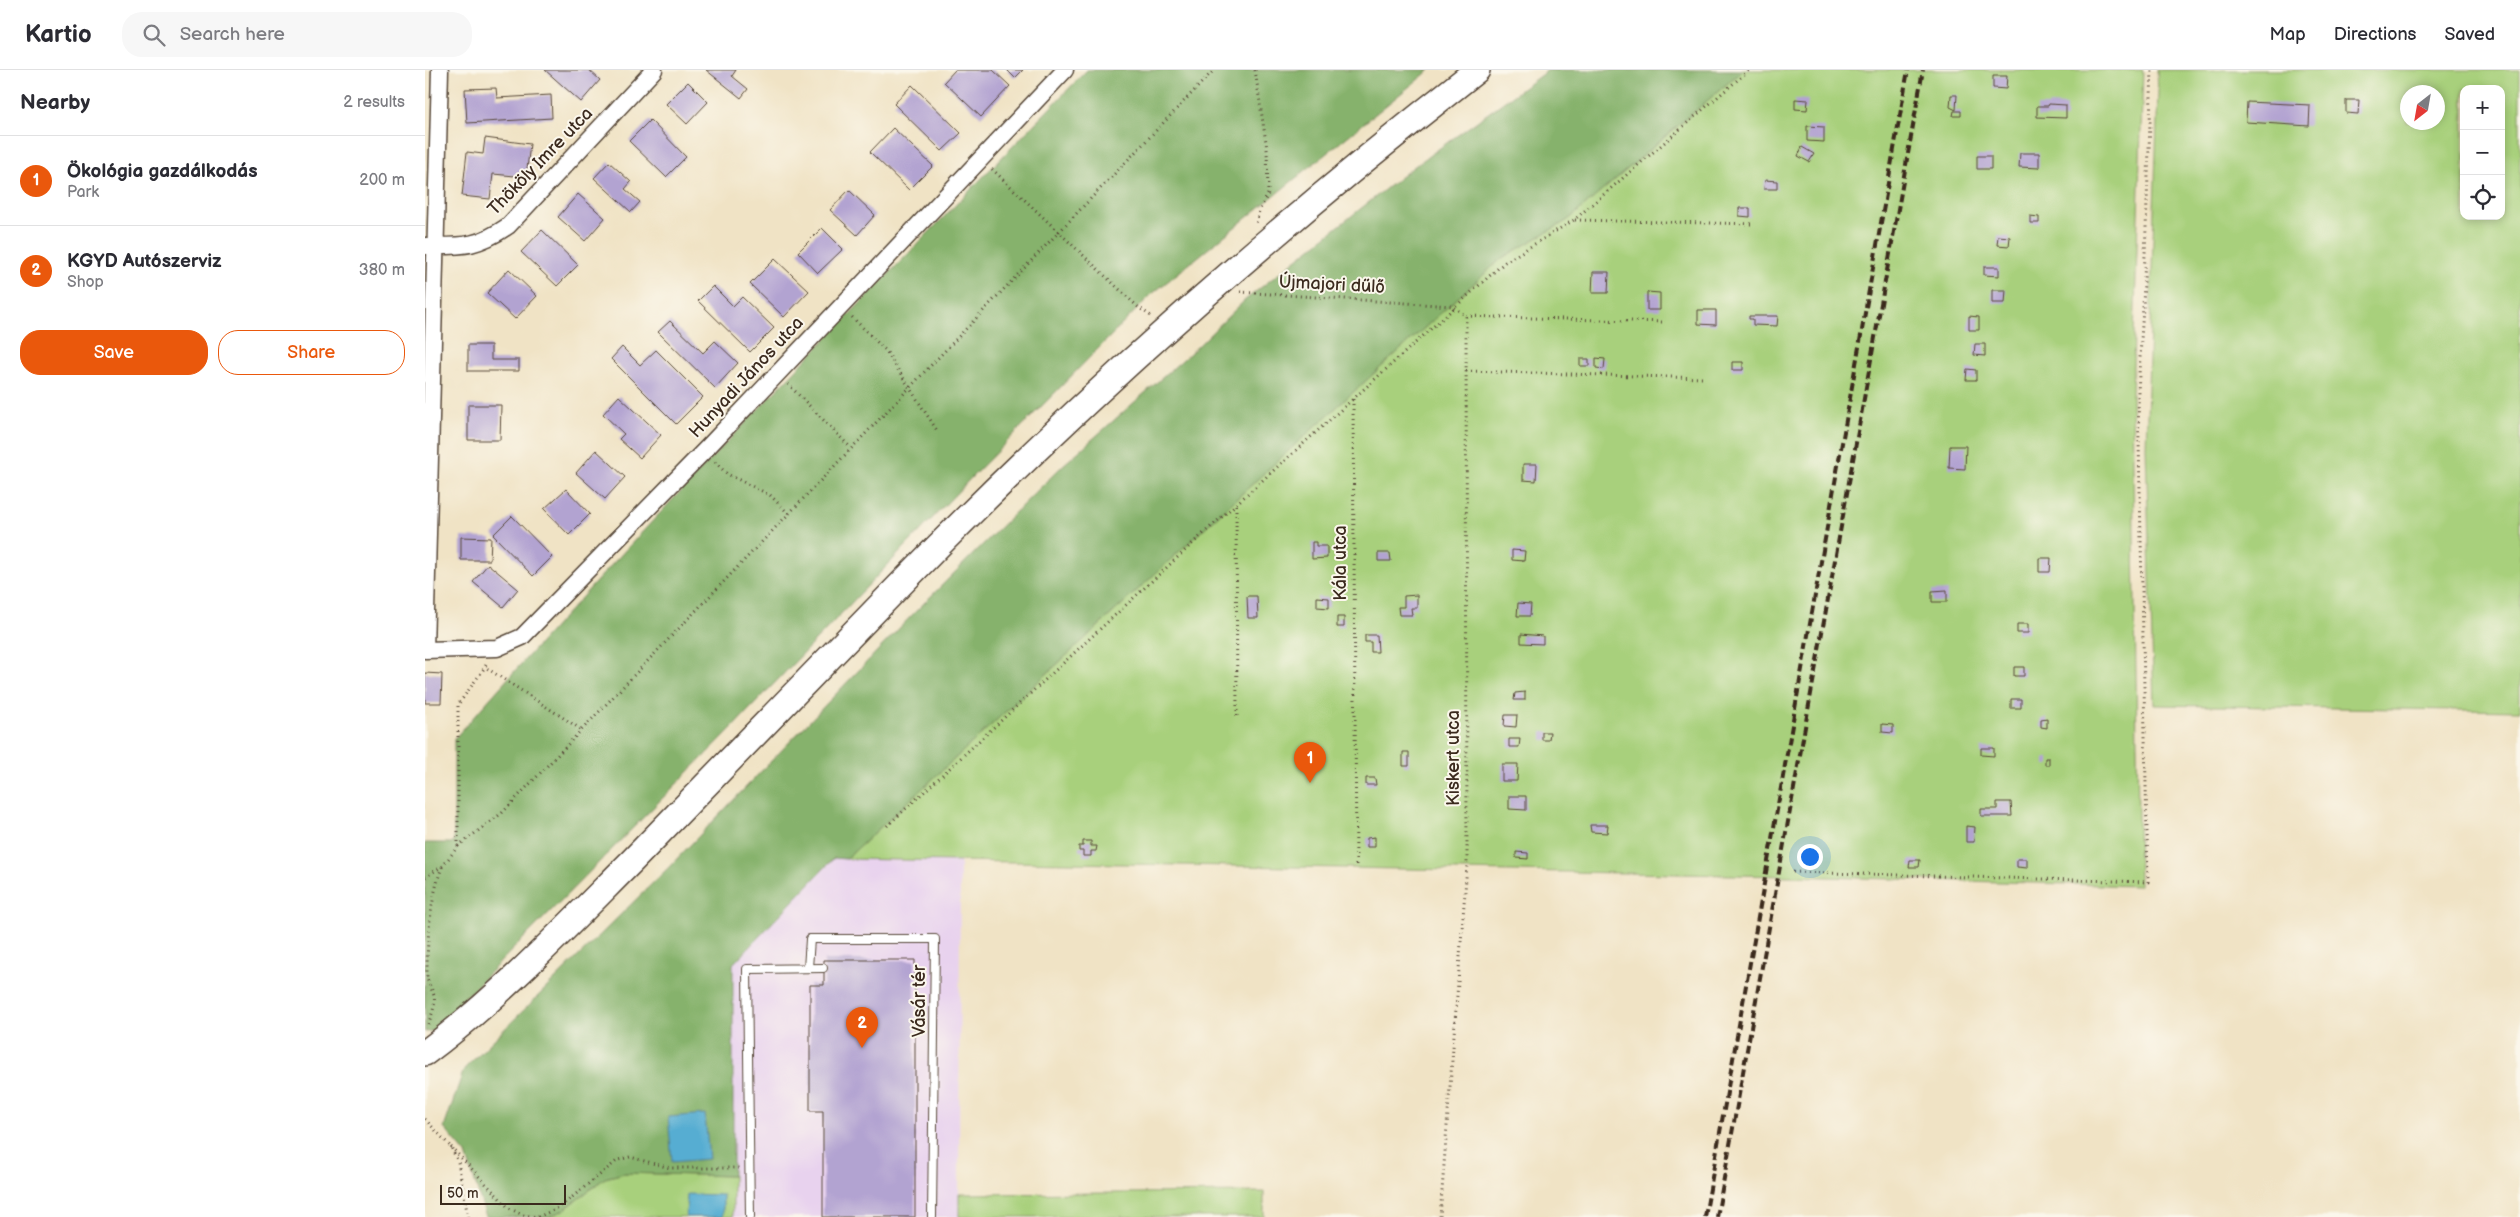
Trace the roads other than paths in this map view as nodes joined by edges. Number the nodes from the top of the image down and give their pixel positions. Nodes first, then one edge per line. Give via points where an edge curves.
1 (440, 70) edge
2 (654, 70) edge
3 (1065, 70) edge
4 (1477, 70) edge
5 (431, 246) edge
6 (425, 650) edge
7 (808, 968) junction
8 (823, 968) dead end
9 (462, 1024) junction
10 (425, 1053) edge
11 (425, 1070) edge
12 (750, 1217) edge
13 (932, 1217) edge

1 - 5 street
2 - 5 street, Thököly Imre utca via 507,226 487,240 466,246
3 - 6 street, Hunyadi János utca via 707,448 522,637 497,648
4 - 9 main road via 1252,254 966,517 596,897
5 - 6 street
7 - 8 lane
7 - 12 lane via 747,969
7 - 13 lane, Vásár tér via 809,939 935,939
9 - 10 main road
9 - 11 main road

